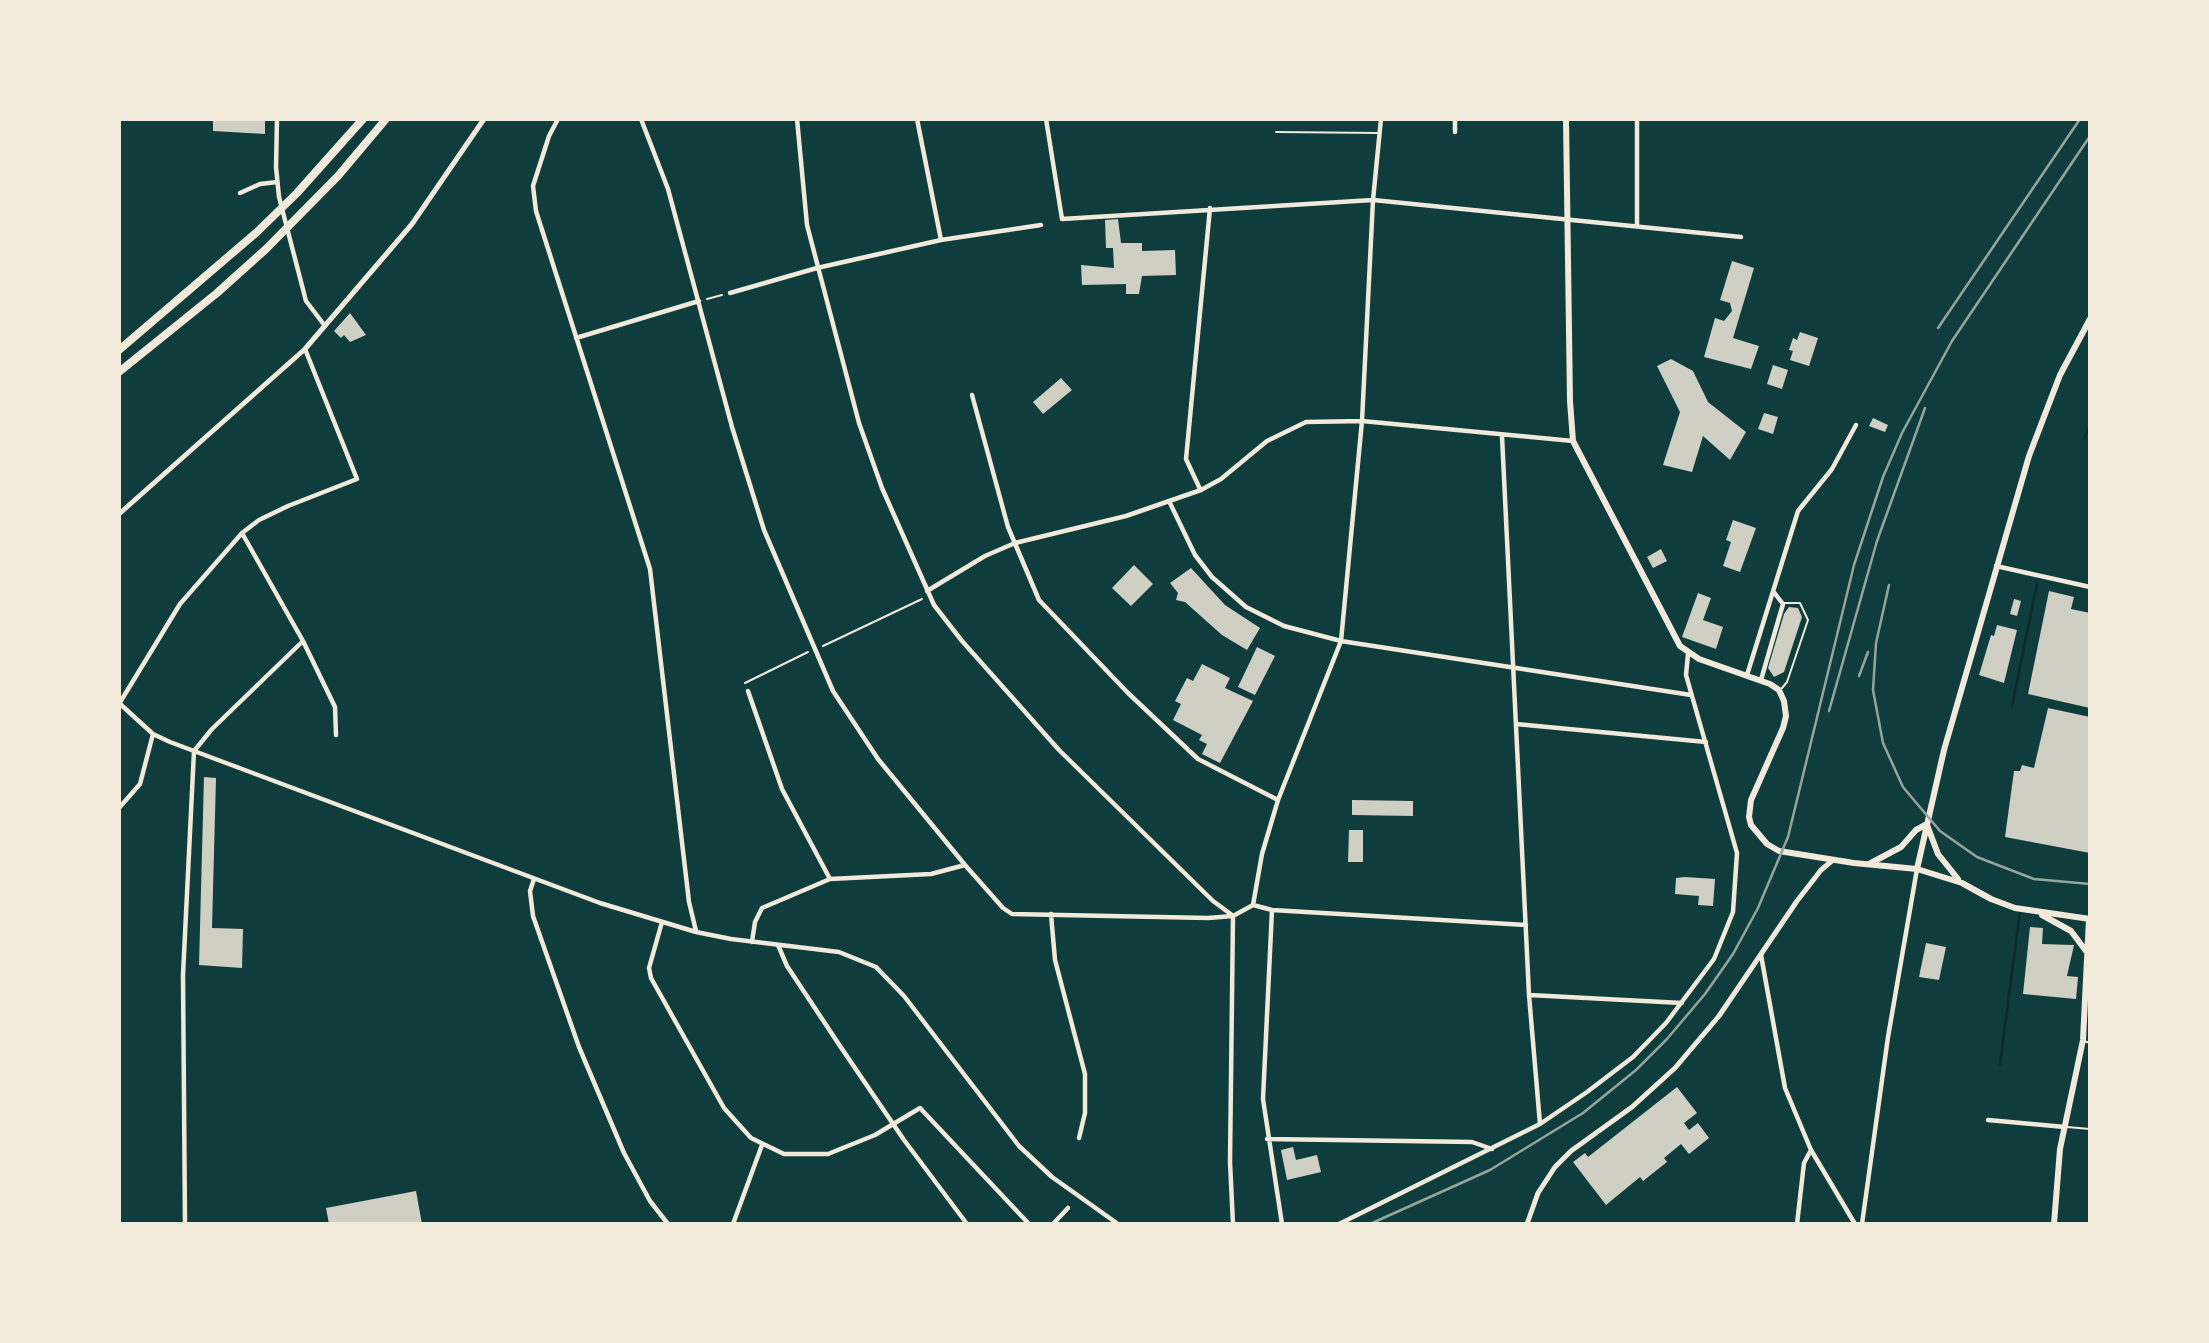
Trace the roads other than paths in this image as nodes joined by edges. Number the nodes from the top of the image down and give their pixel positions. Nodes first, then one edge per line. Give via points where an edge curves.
1 (277, 119) edge
2 (363, 119) edge
3 (386, 119) edge
4 (484, 119) edge
5 (558, 119) edge
6 (641, 119) edge
7 (797, 119) edge
8 (917, 119) edge
9 (1046, 119) edge
10 (1381, 119) edge
11 (1455, 119) edge
12 (1566, 119) edge
13 (1637, 119) edge
14 (1276, 132) dead end
15 (1455, 132) dead end
16 (1380, 134) junction
17 (277, 182) junction
18 (240, 193) dead end
19 (1373, 200) junction
20 (1210, 208) junction
21 (1569, 219) junction
22 (1041, 225) dead end
23 (1637, 225) junction
24 (1741, 237) dead end
25 (941, 240) junction
26 (817, 268) junction
27 (730, 293) road end
28 (699, 301) junction
29 (2090, 319) edge
30 (326, 326) junction
31 (576, 338) junction
32 (305, 349) junction
33 (119, 350) edge
34 (119, 372) edge
35 (972, 395) dead end
36 (1362, 421) junction
37 (1856, 425) dead end
38 (1502, 436) junction
39 (1573, 441) junction
40 (1201, 490) junction
41 (1169, 502) junction
42 (119, 513) edge
43 (242, 533) junction
44 (1015, 543) junction
45 (1996, 566) junction
46 (2090, 587) edge
47 (1773, 591) junction
48 (929, 593) junction
49 (1783, 604) junction
50 (303, 641) junction
51 (1341, 641) junction
52 (1688, 654) junction
53 (1514, 670) junction
54 (1747, 676) junction
55 (1761, 680) junction
56 (1779, 690) junction
57 (748, 691) dead end
58 (1691, 695) junction
59 (119, 704) edge
60 (1516, 724) junction
61 (153, 734) junction
62 (336, 735) dead end
63 (1706, 743) junction
64 (194, 751) junction
65 (1278, 800) junction
66 (119, 808) edge
67 (1927, 824) junction
68 (1833, 860) junction
69 (1869, 864) junction
70 (965, 865) junction
71 (1917, 869) junction
72 (534, 879) junction
73 (830, 879) junction
74 (1962, 883) junction
75 (1253, 905) junction
76 (1272, 910) junction
77 (2034, 911) junction
78 (1051, 914) junction
79 (1233, 916) junction
80 (2090, 919) edge
81 (662, 922) junction
82 (1526, 925) junction
83 (696, 932) junction
84 (752, 942) junction
85 (778, 945) junction
86 (1760, 955) junction
87 (2088, 956) edge
88 (1529, 995) junction
89 (1683, 1003) junction
90 (2087, 1042) edge
91 (1988, 1120) dead end
92 (894, 1124) junction
93 (1540, 1124) junction
94 (2065, 1127) junction
95 (2090, 1129) edge
96 (1079, 1138) dead end
97 (1268, 1139) junction
98 (762, 1145) junction
99 (1492, 1149) junction
100 (1811, 1150) junction
101 (1068, 1208) dead end
102 (185, 1224) edge
103 (667, 1224) edge
104 (733, 1224) edge
105 (967, 1224) edge
106 (1029, 1224) edge
107 (1053, 1224) edge
108 (1118, 1224) edge
109 (1233, 1224) edge
110 (1282, 1224) edge
111 (1339, 1224) edge
112 (1527, 1224) edge
113 (1797, 1224) edge
114 (1855, 1224) edge
115 (1862, 1224) edge
116 (2054, 1224) edge

1 - 17 street
2 - 33 highway via 257,232
3 - 34 highway via 265,249
4 - 30 street via 412,224
5 - 31 street via 533,186 536,211
6 - 28 street via 668,188
7 - 26 street via 807,225
8 - 25 street
9 - 20 street via 1062,219
10 - 16 street
11 - 15 street
12 - 21 main road
13 - 23 street
14 - 16 lane
16 - 19 street
17 - 18 street
17 - 30 street via 306,301
19 - 20 street
19 - 21 street
19 - 36 street
20 - 40 street via 1186,459
21 - 23 street
21 - 39 main road
22 - 25 street
23 - 24 street
25 - 26 street
26 - 27 street
26 - 48 street via 859,422 882,488
28 - 31 street
28 - 70 street via 746,477 814,650 834,691 878,759
29 - 45 main road via 2037,431
30 - 32 street
31 - 83 street via 650,569
32 - 42 street
32 - 43 street via 357,480 288,506
35 - 44 street
36 - 38 street
36 - 40 street via 1307,422 1293,427
36 - 51 street
37 - 47 street via 1832,469 1798,511
38 - 39 street
38 - 53 street
39 - 52 main road via 1674,637
40 - 41 street
41 - 44 street
41 - 51 street via 1195,555 1228,594 1284,626
43 - 50 street
43 - 59 street via 180,604
44 - 48 street via 985,556
44 - 65 street via 1039,600 1165,730 1198,759
45 - 46 street
45 - 67 main road
47 - 49 street
47 - 54 street
48 - 79 street via 961,641 1059,750
49 - 55 street
49 - 56 lane via 1800,603 1808,620 1787,682
50 - 62 street via 335,707
50 - 64 street
51 - 53 street
51 - 65 street
52 - 54 main road
52 - 58 street
53 - 58 street
53 - 60 street
54 - 55 main road
55 - 56 main road
56 - 68 main road via 1786,716 1751,800 1749,817 1762,839 1779,850
57 - 73 street via 775,774
58 - 63 street
59 - 61 street
60 - 63 street
60 - 82 street
61 - 64 street
61 - 66 street via 140,784
63 - 89 street via 1733,834 1735,893 1725,936
64 - 72 street
64 - 102 street via 183,975
65 - 75 street
67 - 69 main road via 1901,847
67 - 71 main road
67 - 74 main road via 1940,859
68 - 69 main road
68 - 86 street via 1818,873
69 - 71 main road
70 - 73 street via 931,874
70 - 78 street via 1012,914
71 - 74 main road
71 - 115 street
72 - 81 street
72 - 103 street via 530,891 533,916 579,1046 624,1153
73 - 84 street via 762,908
74 - 77 main road via 1991,899
75 - 76 street
75 - 79 street
76 - 82 street
76 - 97 street via 1264,1099
77 - 80 main road
77 - 87 main road via 2071,931
78 - 79 street
78 - 96 street via 1055,960 1085,1074 1085,1113
79 - 109 street
80 - 87 main road
81 - 83 street
81 - 98 street via 649,968 651,978 732,1119
82 - 88 street
83 - 84 street
84 - 85 street
85 - 92 street
85 - 108 street via 839,952 876,967 904,996 1019,1146 1052,1177
86 - 100 street via 1785,1088
86 - 112 street via 1719,1016 1675,1068 1555,1167 1538,1193
87 - 90 main road
88 - 89 street
88 - 93 street
89 - 93 street via 1633,1057
90 - 94 main road
91 - 94 street
92 - 98 street via 828,1154 798,1156
92 - 105 street
92 - 106 street via 922,1109
93 - 99 street
94 - 95 lane
94 - 116 main road
97 - 99 street via 1472,1142
97 - 110 street
98 - 104 street
99 - 111 street
100 - 113 street via 1804,1163
100 - 114 street
101 - 107 street

